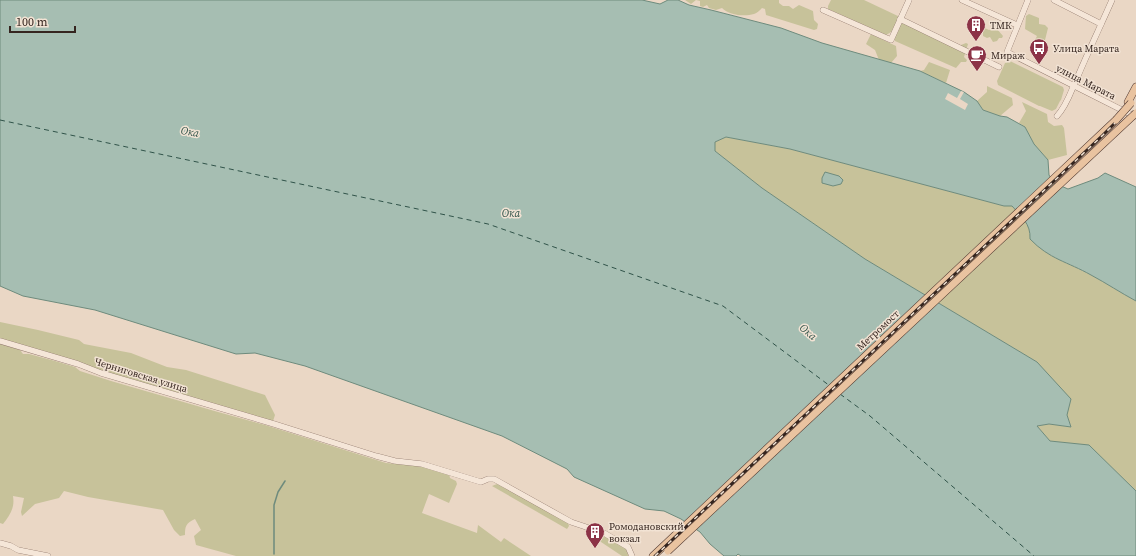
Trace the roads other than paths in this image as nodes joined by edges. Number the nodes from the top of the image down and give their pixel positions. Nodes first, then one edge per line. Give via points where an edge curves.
1 (909, 0) edge
2 (962, 0) edge
3 (1028, 0) edge
4 (1054, 0) edge
5 (1112, 0) edge
6 (823, 10) dead end
7 (900, 19) junction
8 (1101, 24) junction
9 (1017, 25) junction
10 (999, 67) dead end
11 (1073, 86) junction
12 (1136, 87) edge
13 (1136, 96) edge
14 (1129, 102) junction
15 (1136, 109) edge
16 (1136, 113) edge
17 (1057, 116) dead end
18 (1136, 117) edge
19 (1122, 125) junction
20 (0, 341) edge
21 (0, 543) edge
22 (35, 555) edge
23 (48, 556) edge
24 (632, 556) edge
25 (654, 556) edge
26 (664, 556) edge

1 - 7 street
2 - 9 street
3 - 9 street
4 - 8 street
5 - 8 street
6 - 7 street via 891,40
7 - 10 street
8 - 11 street
9 - 11 street, улица Марата via 1007,52
11 - 17 street via 1064,108
11 - 18 street, улица Марата
12 - 14 main road
13 - 14 main road
14 - 25 main road, Метромост, bridge via 1116,120
15 - 19 main road, bridge
16 - 19 main road, bridge
19 - 26 main road, Метромост, bridge
20 - 24 street, Черниговская улица via 361,452 395,461 422,464 481,482 494,479 571,522 604,533 628,547
21 - 22 street
22 - 23 street

